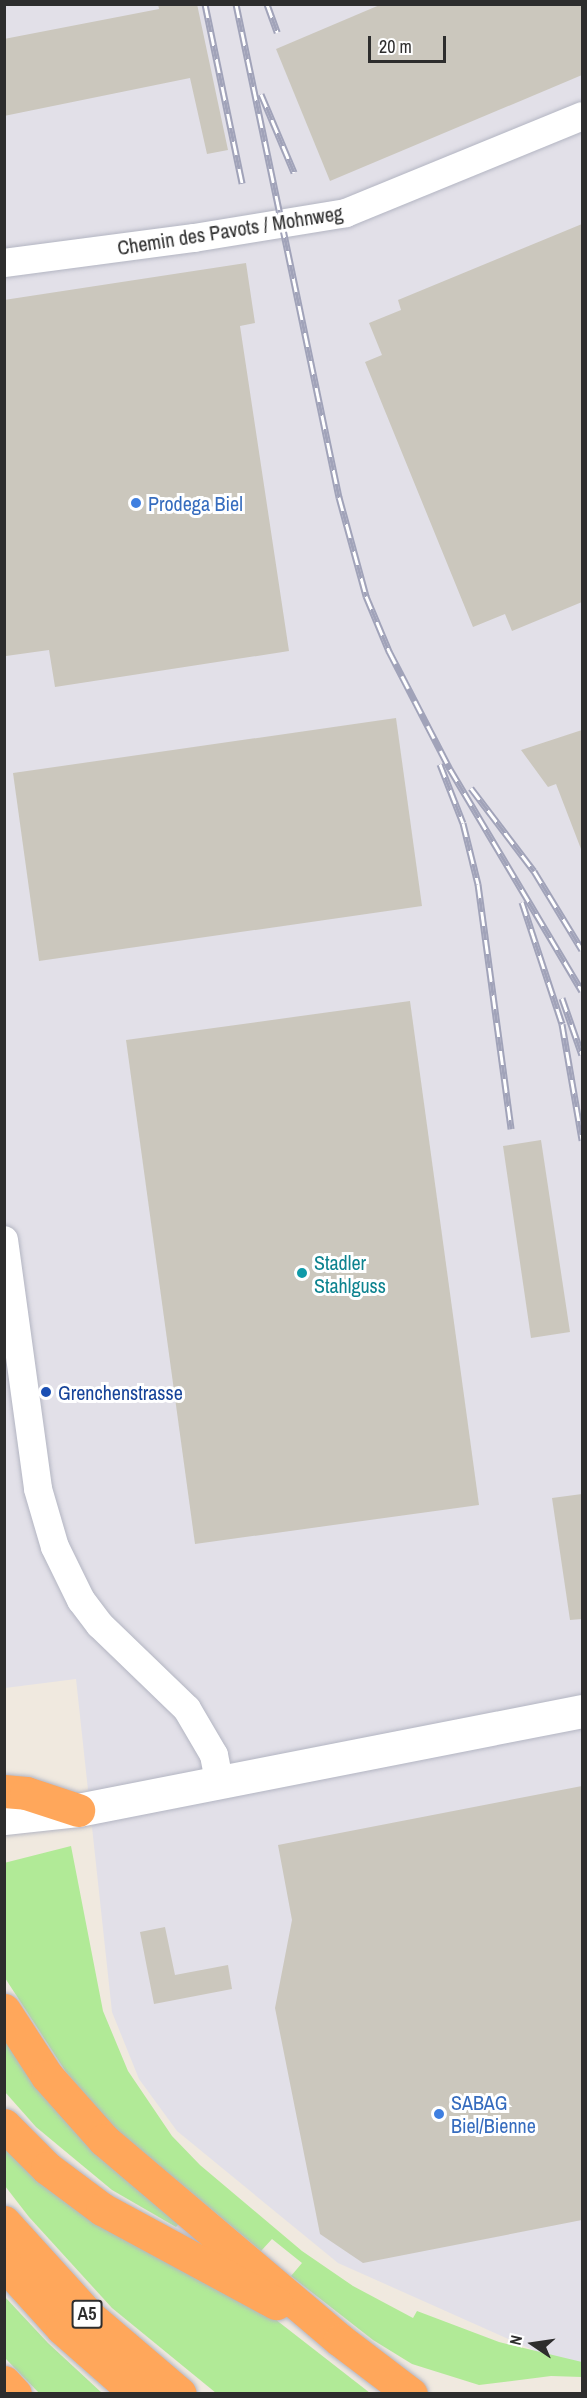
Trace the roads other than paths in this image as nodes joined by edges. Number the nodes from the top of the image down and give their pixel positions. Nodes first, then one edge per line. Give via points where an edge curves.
1 (582, 116) edge
2 (4, 263) edge
3 (4, 1240) edge
4 (582, 1711) edge
5 (219, 1781) junction
6 (4, 1791) edge
7 (78, 1810) junction
8 (4, 1818) edge
9 (4, 1840) edge
10 (4, 2010) edge
11 (4, 2125) edge
12 (4, 2222) edge
13 (4, 2264) edge
14 (340, 2340) junction
15 (4, 2382) edge
16 (15, 2394) edge
17 (137, 2394) edge
18 (180, 2394) edge
19 (411, 2394) edge

1 - 2 street, Chemin des Pavots / Mohnweg via 346,213
3 - 5 street via 38,1489 55,1547 81,1600 100,1625 187,1709 214,1755
4 - 5 main road
5 - 7 main road
6 - 7 highway via 26,1793
7 - 8 main road
7 - 9 main road
10 - 14 highway via 48,2076 104,2140
11 - 14 highway via 47,2168 102,2209
12 - 18 highway, A5 via 90,2317
13 - 17 highway, A5 via 62,2328
14 - 19 highway
15 - 16 highway

